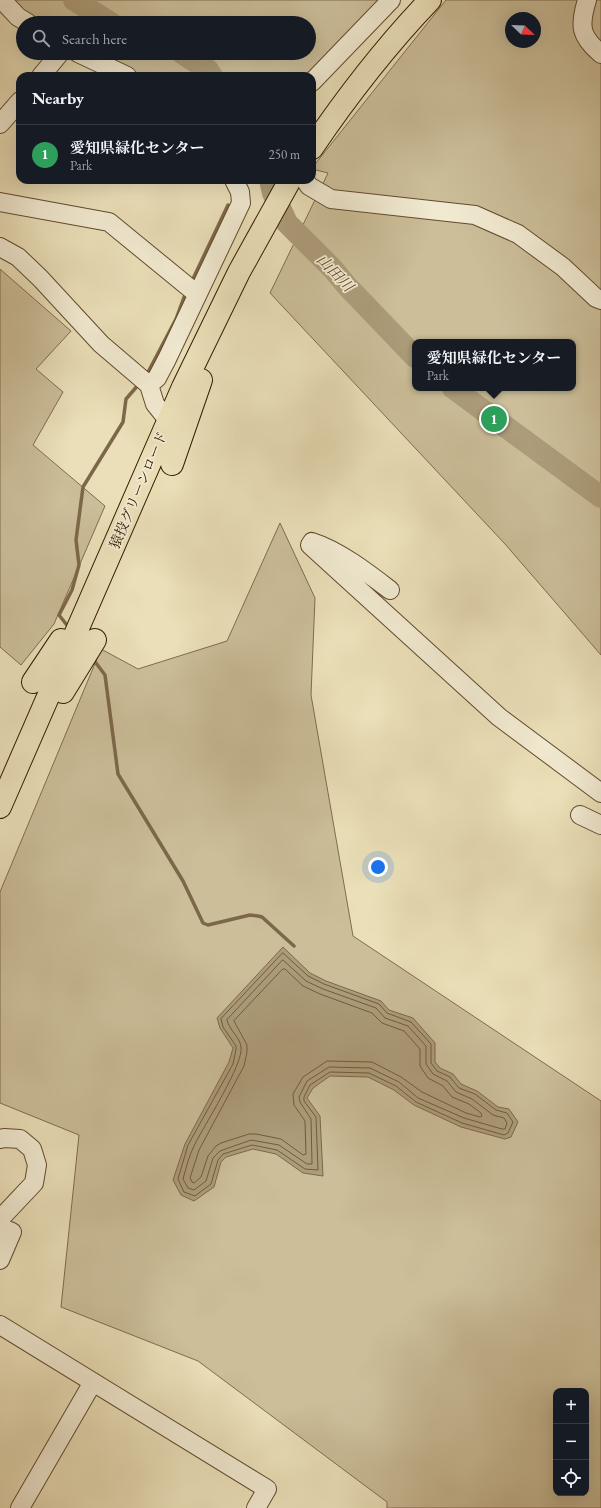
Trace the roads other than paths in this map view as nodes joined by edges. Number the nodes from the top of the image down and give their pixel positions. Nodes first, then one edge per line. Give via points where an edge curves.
1 (2, 0) edge
2 (391, 0) edge
3 (430, 0) edge
4 (586, 0) edge
5 (17, 16) edge
6 (601, 54) edge
7 (54, 60) edge
8 (93, 60) edge
9 (44, 72) edge
10 (118, 72) edge
11 (316, 78) edge
12 (16, 106) edge
13 (0, 124) edge
14 (316, 142) edge
15 (236, 184) edge
16 (288, 184) edge
17 (308, 184) edge
18 (0, 202) edge
19 (0, 247) edge
20 (239, 272) junction
21 (197, 294) junction
22 (601, 300) edge
23 (149, 385) junction
24 (162, 414) dead end
25 (154, 452) junction
26 (172, 464) dead end
27 (390, 590) dead end
28 (95, 640) dead end
29 (34, 682) dead end
30 (601, 793) edge
31 (0, 807) edge
32 (580, 814) dead end
33 (0, 822) edge
34 (601, 825) edge
35 (0, 1139) edge
36 (0, 1219) edge
37 (0, 1227) edge
38 (0, 1260) edge
39 (0, 1325) edge
40 (93, 1382) junction
41 (20, 1508) edge
42 (256, 1508) edge

1 - 5 street
2 - 11 street
3 - 14 main road via 368,69
4 - 6 street via 583,32
7 - 9 street
8 - 10 street
12 - 13 street
15 - 21 street via 240,192 240,203
16 - 20 main road, 猿投グリーンロード
17 - 22 street via 331,199 475,215 518,234 563,267
18 - 21 street via 109,222
19 - 23 street via 18,257 102,344
20 - 25 main road, 猿投グリーンロード
20 - 26 main road
21 - 23 street via 157,378
23 - 24 street via 155,404
25 - 29 main road via 139,478 75,615
25 - 31 main road, 猿投グリーンロード
27 - 30 street via 370,574 324,546 312,542 310,545 498,717
28 - 33 main road via 52,713
32 - 34 street
35 - 36 street via 20,1139 32,1149 37,1165 34,1183
37 - 38 street via 12,1232
39 - 40 street
40 - 41 street
40 - 42 street via 267,1489

